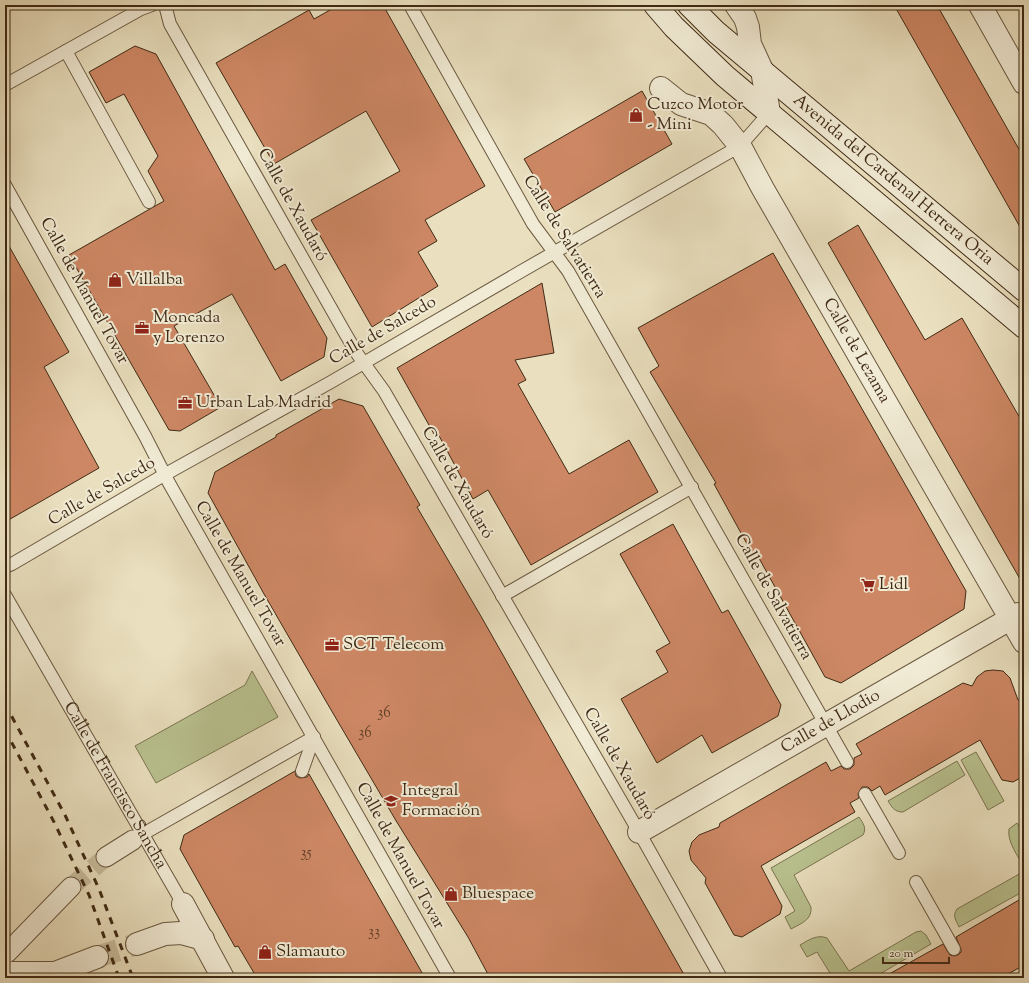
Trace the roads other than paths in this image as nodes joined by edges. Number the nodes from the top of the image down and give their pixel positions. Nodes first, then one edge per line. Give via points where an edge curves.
1 (152, 5) edge
2 (165, 5) edge
3 (410, 5) edge
4 (655, 5) edge
5 (689, 5) edge
6 (736, 5) edge
7 (980, 5) edge
8 (66, 51) junction
9 (762, 70) junction
10 (1024, 83) edge
11 (5, 85) edge
12 (662, 88) dead end
13 (769, 113) junction
14 (740, 146) junction
15 (5, 184) edge
16 (149, 202) dead end
17 (554, 252) junction
18 (1024, 290) edge
19 (1024, 327) edge
20 (364, 362) junction
21 (164, 475) junction
22 (692, 487) junction
23 (5, 567) edge
24 (5, 595) edge
25 (502, 596) junction
26 (1017, 616) edge
27 (1024, 642) edge
28 (825, 724) junction
29 (314, 737) junction
30 (847, 762) dead end
31 (302, 771) dead end
32 (865, 794) dead end
33 (639, 832) junction
34 (138, 837) junction
35 (899, 853) dead end
36 (106, 858) tunnel mouth
37 (916, 882) dead end
38 (71, 887) tunnel mouth
39 (183, 904) junction
40 (165, 934) junction
41 (203, 939) junction
42 (137, 944) tunnel mouth
43 (954, 949) dead end
44 (98, 957) tunnel mouth
45 (6, 963) edge
46 (223, 978) edge
47 (450, 978) edge
48 (721, 978) edge

1 - 8 lane
2 - 20 lane, Calle de Xaudaró via 170,24 341,326
3 - 17 lane, Calle de Salvatierra via 533,224
4 - 13 street, Avenida del Cardenal Herrera Oria via 701,54
5 - 9 street, Avenida del Cardenal Herrera Oria via 716,32
6 - 9 street, Avenida del Cardenal Herrera Oria via 745,18 750,44
7 - 10 street
8 - 11 lane
8 - 16 lane
9 - 13 street, Avenida del Cardenal Herrera Oria
9 - 18 street, Avenida del Cardenal Herrera Oria
12 - 14 street, Calle de Lezama via 681,104 711,114
13 - 14 lane, Calle de Salcedo
13 - 19 street, Avenida del Cardenal Herrera Oria
14 - 17 lane, Calle de Salcedo
14 - 26 street, Calle de Lezama via 763,189
15 - 21 lane, Calle de Manuel Tovar via 145,436
17 - 20 lane, Calle de Salcedo
17 - 22 lane, Calle de Salvatierra via 568,271
20 - 21 lane, Calle de Salcedo
20 - 25 lane, Calle de Xaudaró via 384,391
21 - 23 lane, Calle de Salcedo
21 - 29 lane, Calle de Manuel Tovar
22 - 25 lane
22 - 28 lane, Calle de Salvatierra
24 - 34 lane, Calle de Francisco Sancha
25 - 33 lane, Calle de Xaudaró
26 - 27 street, Calle de Lezama
26 - 28 street, Calle de Llodio
28 - 30 lane, Calle de Salvatierra
28 - 33 street, Calle de Llodio
29 - 31 lane
29 - 34 lane
29 - 47 lane, Calle de Manuel Tovar
32 - 35 lane
33 - 48 lane, Calle de Xaudaró
34 - 36 street
34 - 39 lane, Calle de Francisco Sancha
37 - 43 lane
38 - 45 street
39 - 40 street via 175,923
39 - 41 street, Calle de Francisco Sancha
40 - 41 street via 181,933
40 - 42 street
41 - 46 street, Calle de Francisco Sancha
44 - 45 street via 55,973

